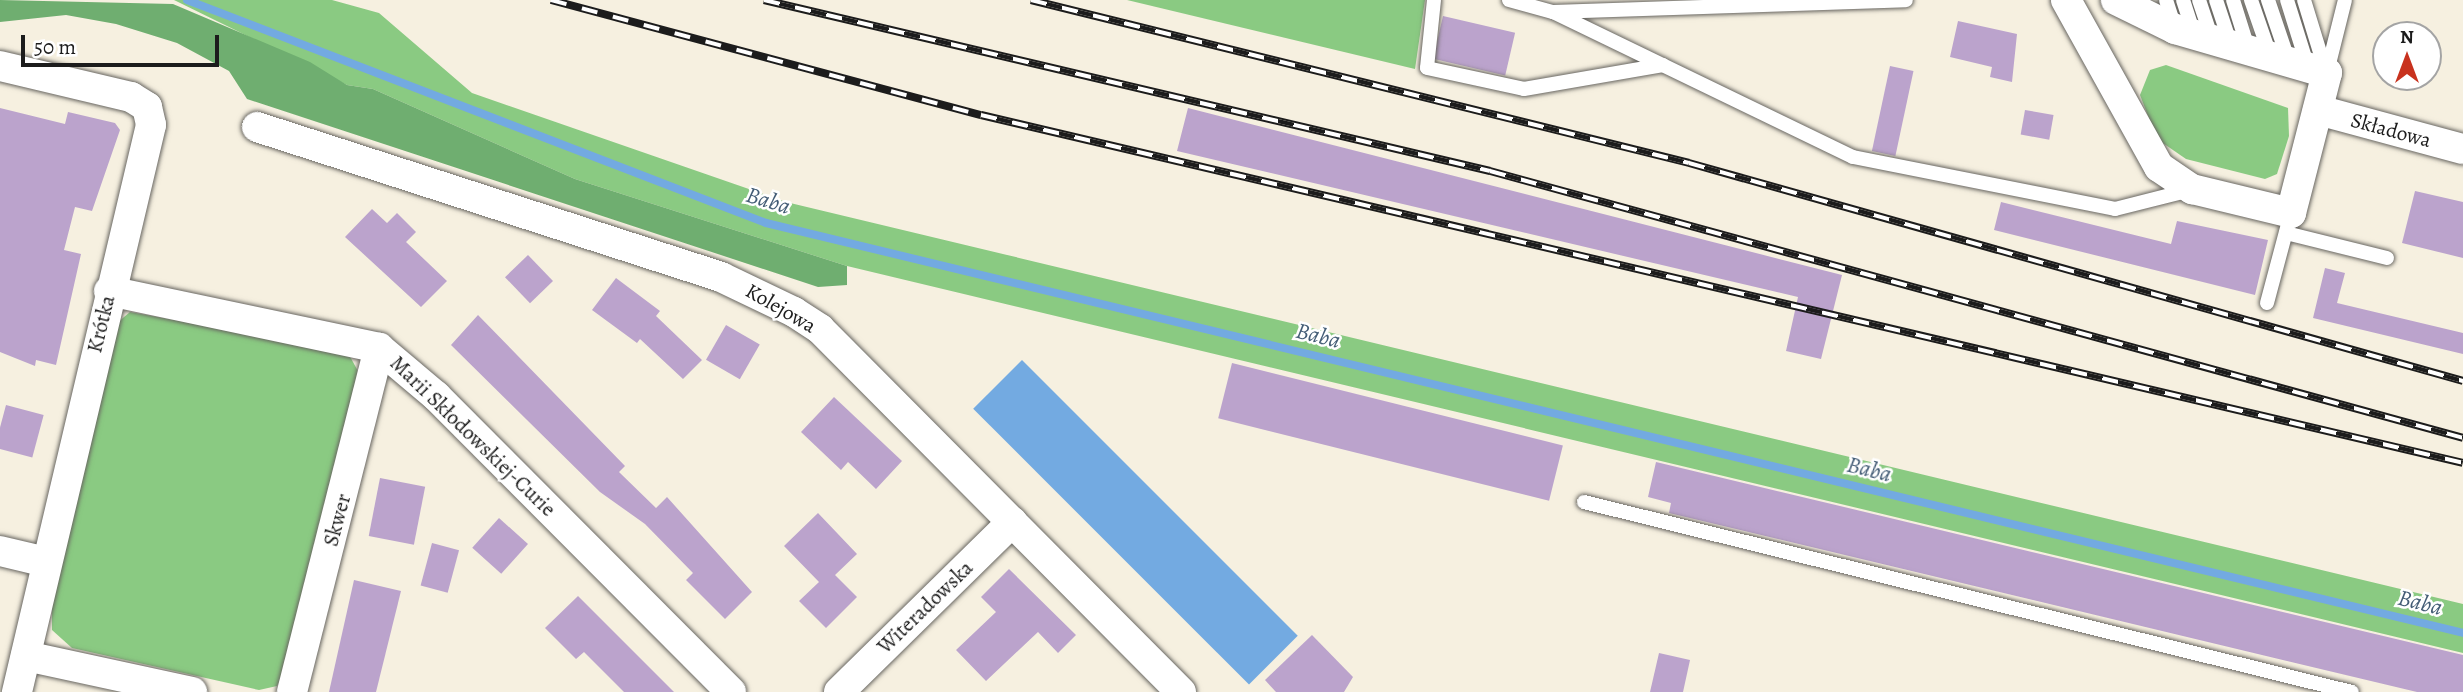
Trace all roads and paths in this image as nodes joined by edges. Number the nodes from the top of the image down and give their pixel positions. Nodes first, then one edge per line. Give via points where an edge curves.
1 (1434, 0) edge
2 (1509, 0) edge
3 (1906, 0) edge
4 (2066, 0) edge
5 (2116, 0) edge
6 (2199, 0) edge
7 (2216, 0) edge
8 (2233, 0) edge
9 (2251, 0) edge
10 (2268, 0) edge
11 (2287, 0) edge
12 (2304, 0) edge
13 (2345, 0) edge
14 (1553, 12) junction
15 (2223, 37) edge
16 (1663, 65) junction
17 (0, 66) edge
18 (2318, 110) junction
19 (257, 127) dead end
20 (2463, 149) edge
21 (2192, 189) junction
22 (2288, 223) junction
23 (2387, 258) dead end
24 (109, 291) junction
25 (2267, 303) dead end
26 (379, 348) junction
27 (1584, 502) dead end
28 (1012, 522) junction
29 (0, 551) edge
30 (46, 562) junction
31 (26, 656) junction
32 (17, 692) edge
33 (192, 692) edge
34 (292, 692) edge
35 (731, 692) edge
36 (839, 692) edge
37 (1181, 692) edge
38 (2352, 692) edge

1 - 16 lane via 1427,68 1524,89
2 - 14 lane
3 - 14 lane
4 - 21 street via 2143,145 2159,167
5 - 15 street
6 - 15 lane
7 - 15 lane
8 - 15 lane
9 - 15 lane
10 - 15 lane
11 - 15 lane
12 - 15 lane
13 - 15 lane
14 - 16 lane
15 - 18 street
16 - 21 lane via 1853,157 2115,209
17 - 24 street, Krótka via 131,97 150,115 140,182
18 - 20 street, Składowa
18 - 22 street
19 - 28 street, Kolejowa via 763,293 820,329
21 - 22 street
22 - 23 lane
22 - 25 lane
24 - 26 street, Marii Skłodowskiej-Curie
24 - 30 street, Krótka
26 - 34 street, Skwer
26 - 35 street, Marii Skłodowskiej-Curie via 428,388
27 - 38 lane
28 - 36 street, Witeradowska
28 - 37 street, Kolejowa
29 - 30 street
30 - 31 street, Krótka
31 - 32 street, Krótka
31 - 33 street

